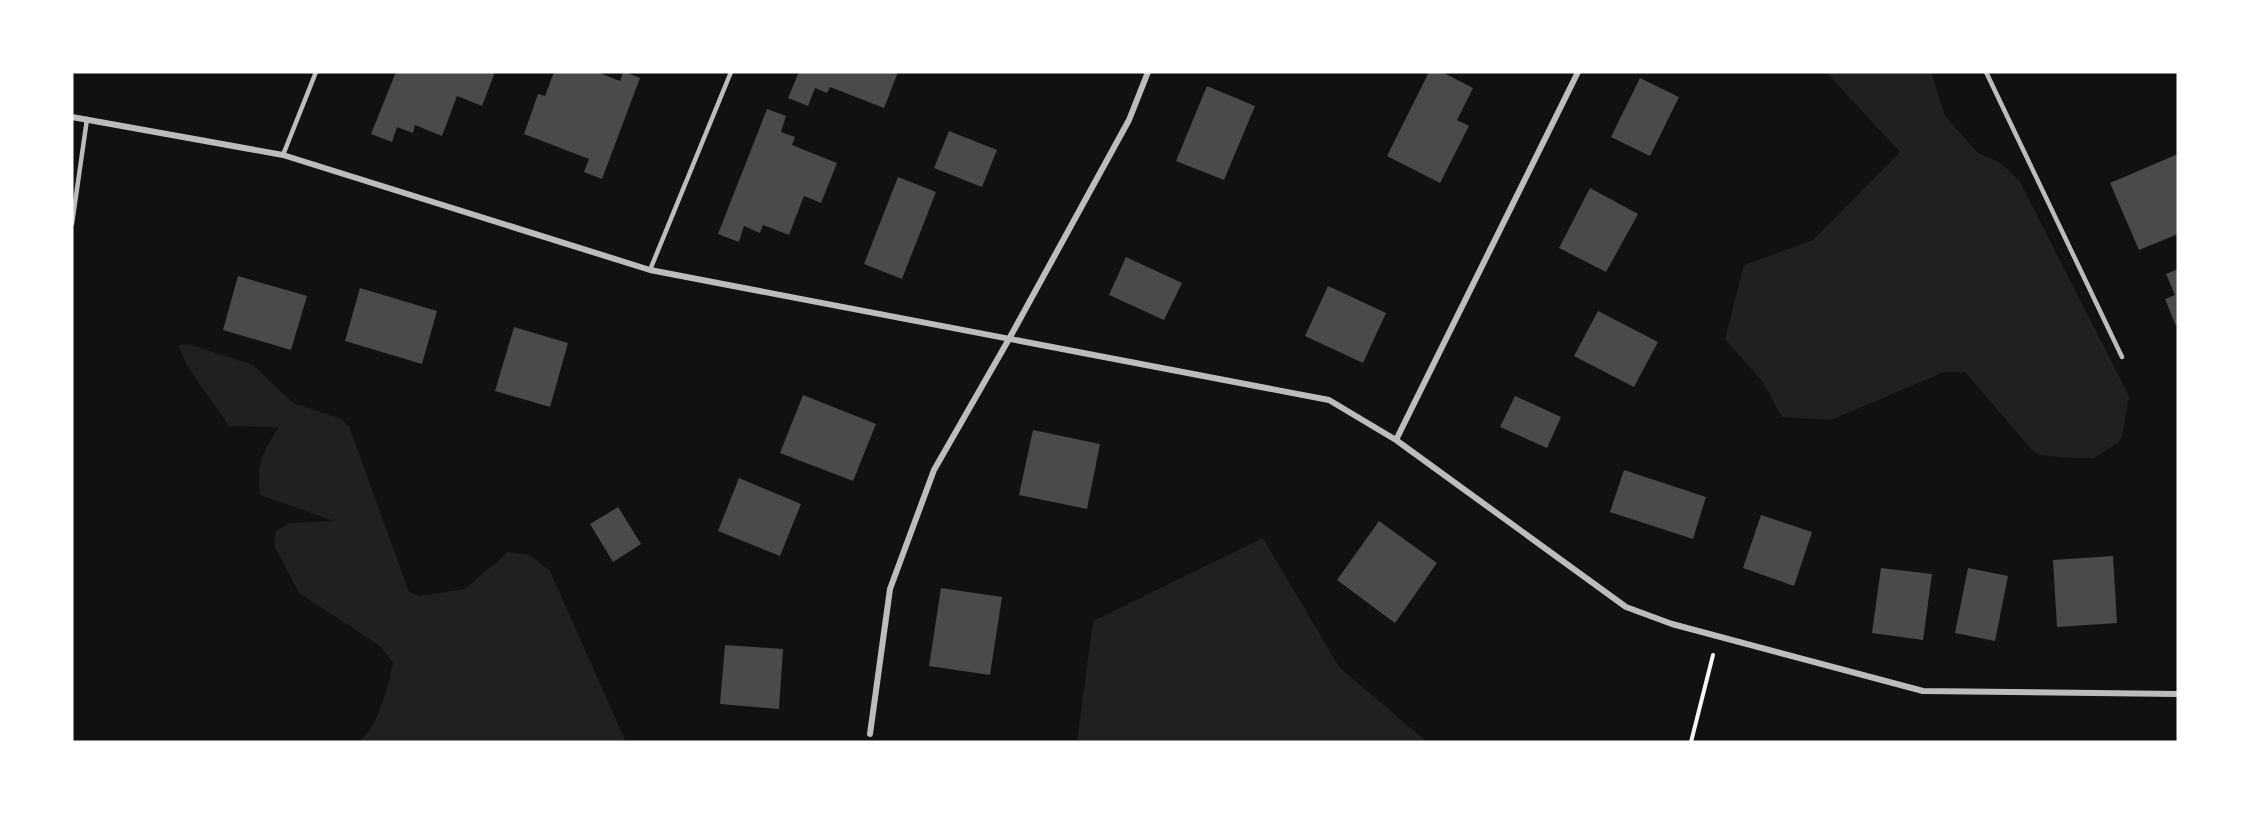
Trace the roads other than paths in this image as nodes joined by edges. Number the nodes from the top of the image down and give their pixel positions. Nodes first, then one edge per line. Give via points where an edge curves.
1 (316, 72) edge
2 (730, 72) edge
3 (1148, 72) edge
4 (1578, 72) edge
5 (1986, 72) edge
6 (72, 117) edge
7 (87, 119) junction
8 (283, 155) junction
9 (72, 224) edge
10 (650, 270) junction
11 (1009, 339) junction
12 (2122, 357) dead end
13 (1396, 440) junction
14 (2178, 694) edge
15 (870, 734) dead end

1 - 8 lane
2 - 10 lane
3 - 11 street via 1130,120
4 - 13 street
5 - 12 lane
6 - 7 street
7 - 8 street
7 - 9 lane
8 - 10 street
10 - 11 street
11 - 13 street via 1329,399
11 - 15 street via 934,470 890,589
13 - 14 street via 1626,607 1672,624 1923,692

